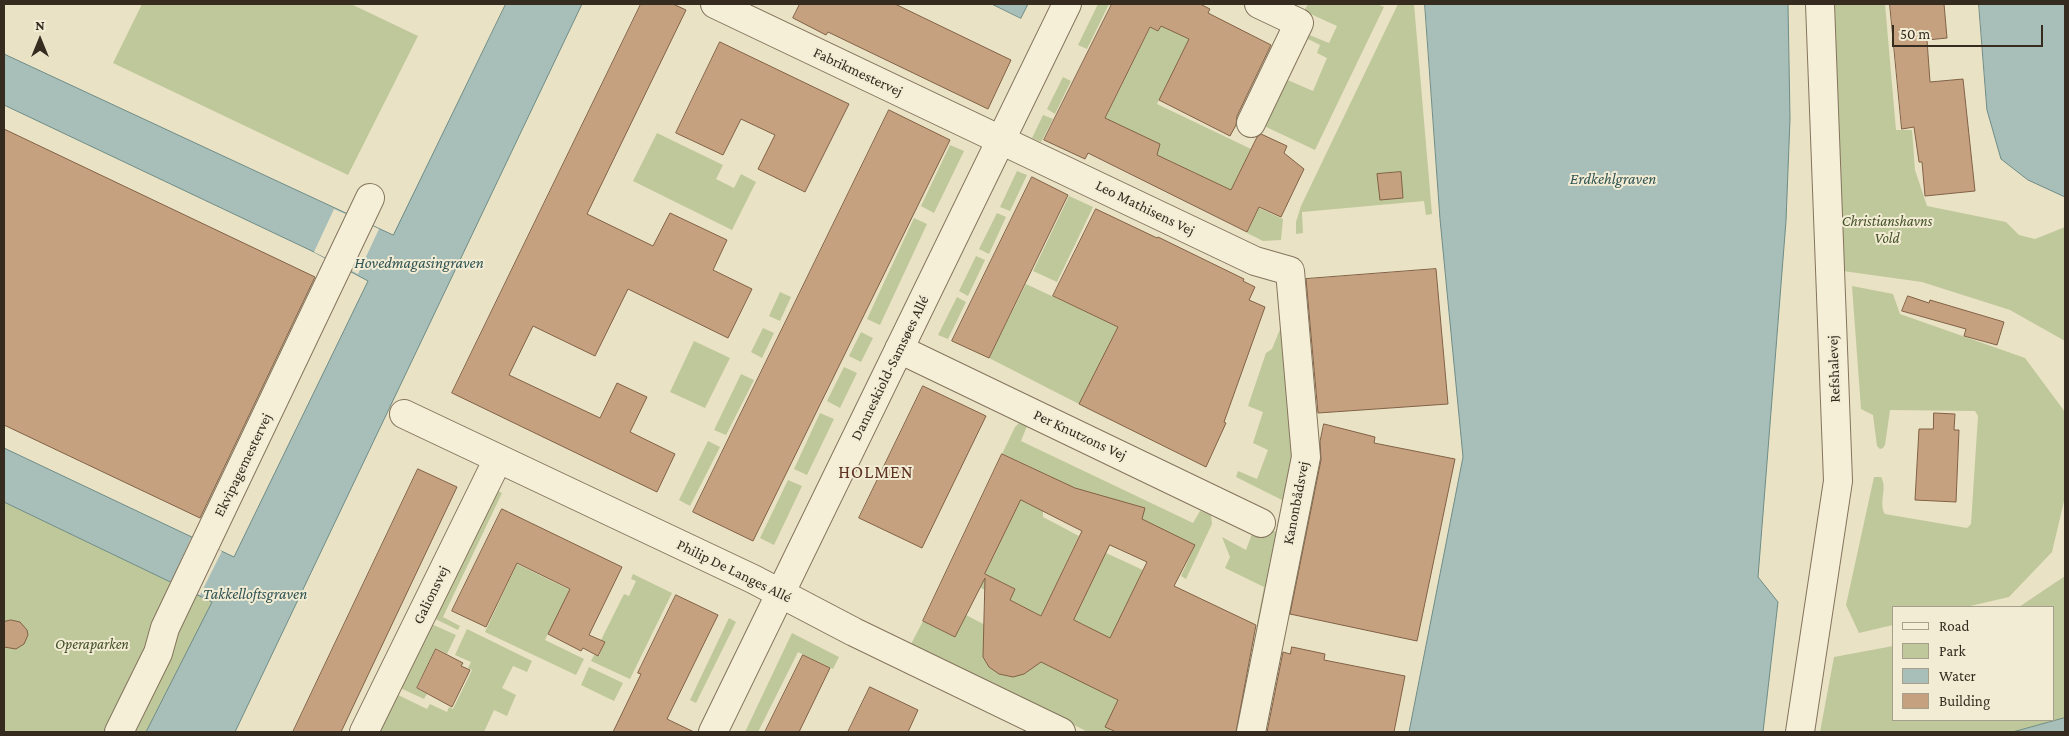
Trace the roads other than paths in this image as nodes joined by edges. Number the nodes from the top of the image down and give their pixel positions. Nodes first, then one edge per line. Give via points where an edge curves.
1 (715, 4) edge
2 (1068, 4) edge
3 (1259, 4) edge
4 (1820, 4) edge
5 (1250, 124) dead end
6 (1001, 139) junction
7 (368, 203) dead end
8 (1290, 270) joint
9 (899, 349) junction
10 (404, 414) dead end
11 (498, 459) junction
12 (1261, 523) dead end
13 (781, 593) junction
14 (119, 732) edge
15 (364, 732) edge
16 (713, 732) edge
17 (1062, 732) edge
18 (1251, 732) edge
19 (1800, 732) edge

1 - 6 street, Fabrikmestervej
2 - 6 street, Danneskiold-Samsøes Allé
3 - 5 street via 1299,23
4 - 19 street, Refshalevej via 1838,481
6 - 8 street, Leo Mathisens Vej via 1254,261
6 - 9 street, Danneskiold-Samsøes Allé
7 - 14 street, Ekvipagemestervej via 165,628 158,653
8 - 18 street, Kanonbådsvej via 1306,457
9 - 12 street, Per Knutzons Vej
9 - 13 street, Danneskiold-Samsøes Allé
10 - 11 street, Philip De Langes Allé
11 - 13 street, Philip De Langes Allé
11 - 15 street, Galionsvej
13 - 16 street, Danneskiold-Samsøes Allé
13 - 17 street, Philip De Langes Allé via 854,632

